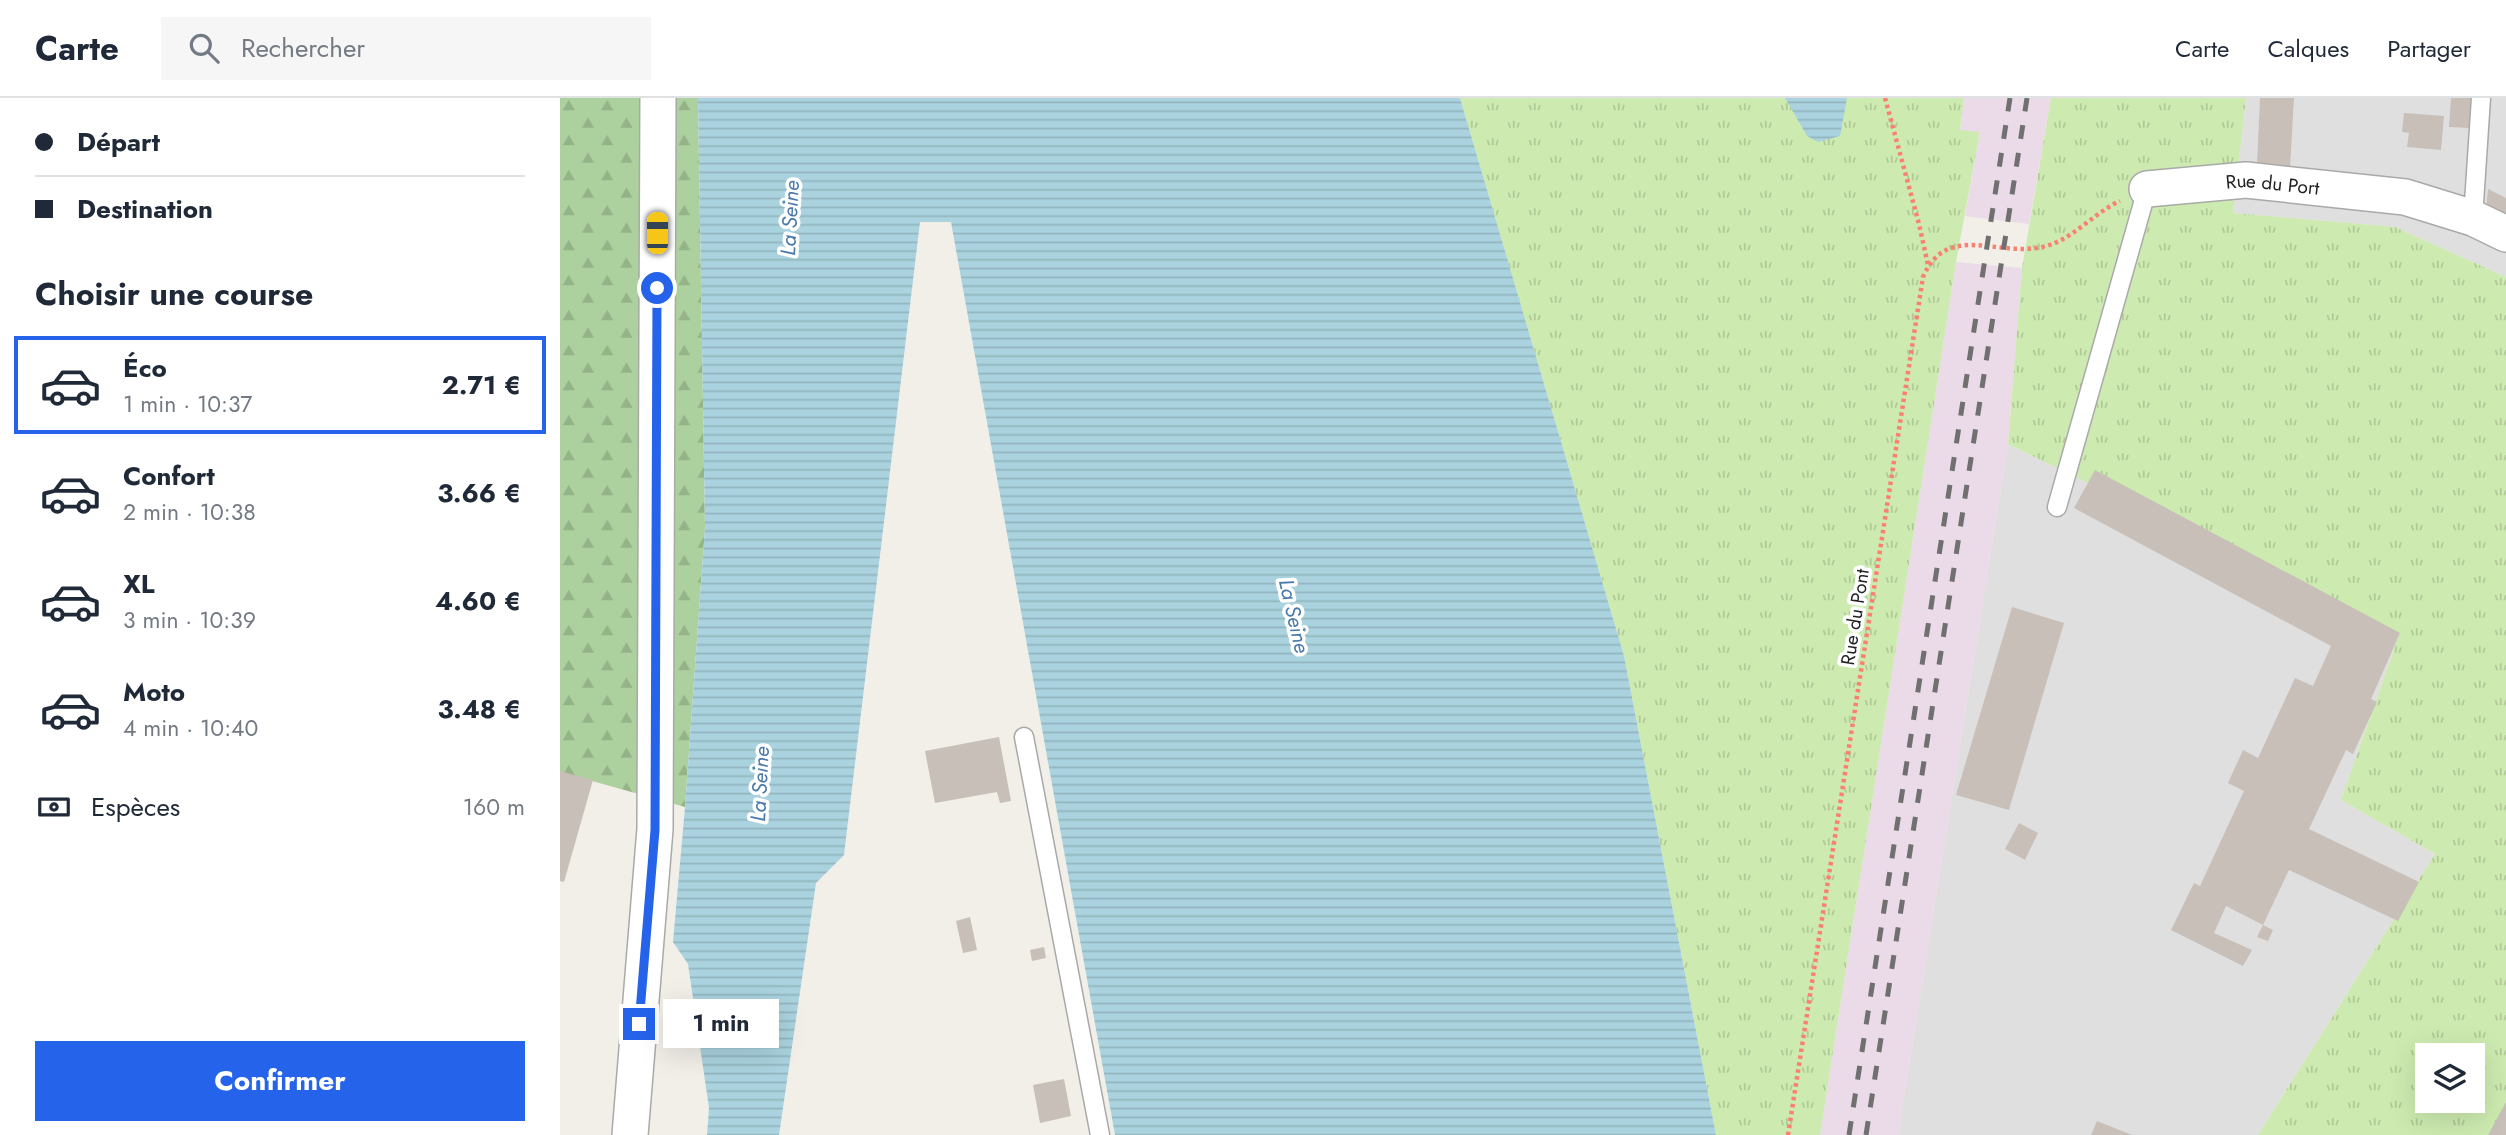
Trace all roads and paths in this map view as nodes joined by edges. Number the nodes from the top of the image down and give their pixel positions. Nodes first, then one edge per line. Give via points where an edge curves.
1 (658, 98) edge
2 (1885, 98) edge
3 (2481, 98) edge
4 (2147, 189) junction
5 (2473, 218) junction
6 (2506, 234) edge
7 (1928, 265) junction
8 (2057, 507) dead end
9 (1024, 737) dead end
10 (630, 1135) edge
11 (1100, 1135) edge
12 (1788, 1135) edge

1 - 10 street via 655,830
2 - 7 path
3 - 5 lane
4 - 5 street, Rue du Port via 2246,180 2405,197
4 - 7 path via 2043,247 1954,245 1938,252
4 - 8 lane
5 - 6 street, Rue du Port
7 - 12 path, Rue du Pont
9 - 11 lane

